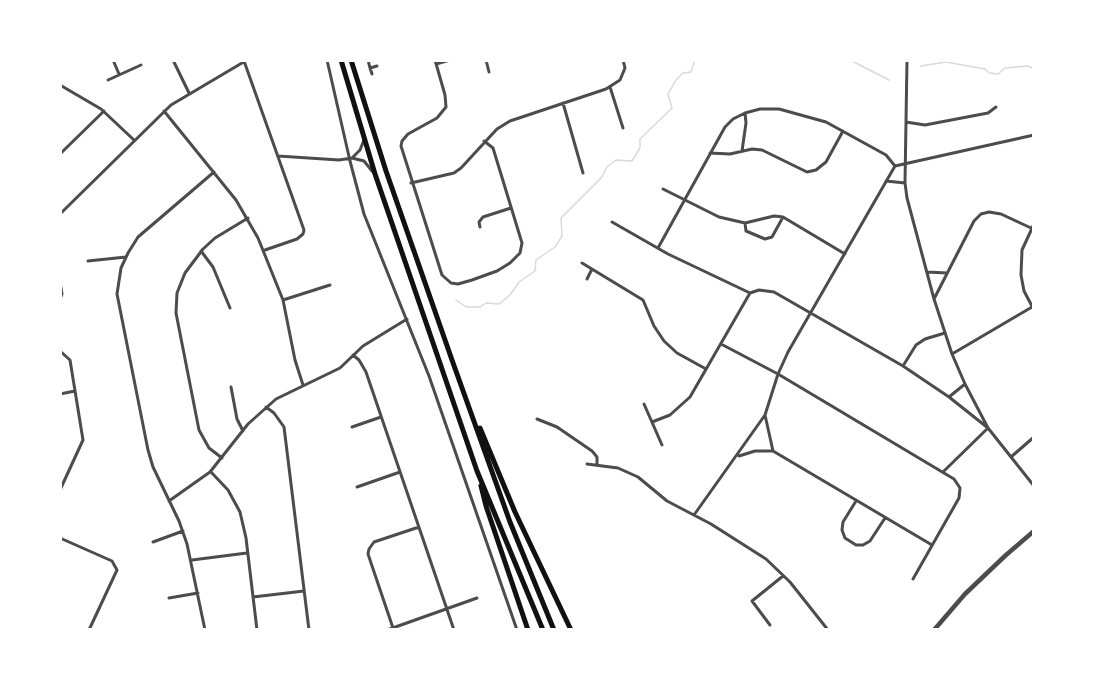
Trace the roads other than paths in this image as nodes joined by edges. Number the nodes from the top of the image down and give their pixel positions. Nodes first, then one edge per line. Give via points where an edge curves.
1 (113, 60) edge
2 (173, 60) edge
3 (327, 60) edge
4 (341, 60) edge
5 (351, 60) edge
6 (368, 60) edge
7 (450, 60) edge
8 (486, 60) edge
9 (623, 60) edge
10 (907, 60) edge
11 (246, 61) edge
12 (436, 62) edge
13 (141, 65) dead end
14 (377, 66) dead end
15 (370, 68) junction
16 (489, 72) dead end
17 (119, 74) junction
18 (372, 74) dead end
19 (108, 80) dead end
20 (60, 85) edge
21 (610, 86) junction
22 (189, 93) junction
23 (563, 103) junction
24 (996, 107) dead end
25 (104, 111) junction
26 (164, 111) junction
27 (745, 113) junction
28 (906, 122) junction
29 (622, 128) dead end
30 (843, 131) junction
31 (1034, 135) edge
32 (134, 140) junction
33 (364, 140) junction
34 (484, 141) junction
35 (742, 151) junction
36 (710, 153) junction
37 (60, 154) edge
38 (278, 156) junction
39 (351, 158) junction
40 (905, 162) junction
41 (895, 166) junction
42 (214, 172) junction
43 (583, 173) dead end
44 (375, 174) junction
45 (885, 181) junction
46 (411, 183) junction
47 (905, 183) junction
48 (663, 189) dead end
49 (685, 200) junction
50 (511, 208) junction
51 (60, 214) edge
52 (783, 217) junction
53 (248, 218) junction
54 (612, 222) dead end
55 (745, 224) junction
56 (1034, 224) edge
57 (480, 227) dead end
58 (1031, 228) junction
59 (658, 248) junction
60 (265, 250) junction
61 (201, 251) junction
62 (845, 254) junction
63 (126, 256) junction
64 (88, 261) dead end
65 (582, 263) dead end
66 (592, 269) junction
67 (927, 272) junction
68 (948, 273) junction
69 (586, 279) dead end
70 (60, 282) edge
71 (330, 285) dead end
72 (750, 293) junction
73 (60, 299) edge
74 (934, 299) junction
75 (283, 300) junction
76 (230, 308) dead end
77 (1033, 308) edge
78 (811, 313) junction
79 (407, 319) junction
80 (945, 333) junction
81 (721, 344) junction
82 (60, 351) edge
83 (952, 354) junction
84 (353, 355) junction
85 (452, 360) junction
86 (903, 366) junction
87 (706, 369) junction
88 (778, 374) junction
89 (965, 384) junction
90 (303, 385) junction
91 (231, 387) dead end
92 (75, 391) junction
93 (60, 394) edge
94 (949, 397) junction
95 (644, 404) dead end
96 (266, 406) junction
97 (765, 415) junction
98 (382, 417) junction
99 (537, 419) dead end
100 (652, 422) junction
101 (352, 427) dead end
102 (988, 428) junction
103 (243, 431) junction
104 (1034, 437) edge
105 (662, 445) dead end
106 (773, 451) junction
107 (737, 456) junction
108 (1011, 457) junction
109 (222, 458) junction
110 (587, 464) dead end
111 (597, 465) junction
112 (477, 471) junction
113 (944, 471) junction
114 (210, 472) junction
115 (400, 472) junction
116 (357, 486) dead end
117 (1034, 486) edge
118 (60, 490) edge
119 (856, 500) junction
120 (169, 501) junction
121 (694, 515) junction
122 (885, 518) junction
123 (418, 527) junction
124 (183, 531) junction
125 (1034, 531) edge
126 (60, 538) edge
127 (153, 542) dead end
128 (932, 545) junction
129 (247, 553) junction
130 (192, 560) junction
131 (783, 576) junction
132 (913, 579) dead end
133 (304, 591) junction
134 (198, 593) junction
135 (253, 597) junction
136 (169, 598) dead end
137 (477, 598) dead end
138 (446, 609) junction
139 (770, 625) dead end
140 (393, 628) junction
141 (89, 630) edge
142 (205, 630) edge
143 (257, 630) edge
144 (309, 630) edge
145 (387, 630) edge
146 (453, 630) edge
147 (518, 630) edge
148 (528, 630) edge
149 (543, 630) edge
150 (554, 630) edge
151 (571, 630) edge
152 (828, 630) edge
153 (934, 630) edge

1 - 17 street
2 - 22 street
3 - 39 street
4 - 33 highway
5 - 85 highway
6 - 15 street
7 - 12 street
8 - 16 street
9 - 21 street via 620,80
10 - 28 street
11 - 22 street
11 - 38 street
12 - 46 street via 446,106 437,117 402,141
13 - 17 street
14 - 15 street
15 - 18 street
17 - 19 street
20 - 25 street
21 - 23 street
21 - 29 street
22 - 26 street
23 - 34 street via 510,120
23 - 43 street
24 - 28 street via 988,113 925,125
25 - 32 street
25 - 37 street
26 - 32 street
26 - 42 street
27 - 30 street via 760,109 795,112
27 - 35 street
27 - 36 street via 725,127
28 - 40 street
30 - 35 street via 825,162 807,172 762,150
30 - 41 street via 886,155
31 - 40 street
32 - 51 street
33 - 39 street
33 - 44 highway
34 - 46 street via 454,173
34 - 50 street via 494,148
35 - 36 street
36 - 49 street
38 - 39 street
38 - 60 street via 304,231 297,239
39 - 44 street via 364,161
39 - 79 street via 368,224
40 - 41 street
40 - 47 street
41 - 45 street
42 - 53 street
42 - 63 street via 147,228
44 - 112 highway
45 - 47 street
45 - 62 street
46 - 50 street via 442,275 451,283 497,271 520,252 522,243
47 - 67 street
48 - 49 street
49 - 55 street via 719,217
49 - 59 street
50 - 57 street via 483,217
52 - 55 street
52 - 55 street via 772,237 765,239 746,231
52 - 62 street
53 - 60 street
53 - 61 street
54 - 59 street
56 - 58 street
58 - 68 street via 1001,214 981,214
58 - 77 street via 1022,250 1021,275
59 - 72 street
60 - 75 street
61 - 76 street via 213,267
61 - 109 street via 180,283 176,313 199,430 209,448
62 - 78 street
63 - 64 street
63 - 120 street via 118,281 119,302 148,450
65 - 66 street
66 - 69 street
66 - 87 street via 643,300 664,341
67 - 68 street
67 - 74 street
68 - 74 street
70 - 73 street
71 - 75 street
72 - 78 street via 774,292
72 - 81 street
74 - 80 street
75 - 90 street
77 - 83 street
78 - 86 street
78 - 88 street
79 - 84 street
79 - 147 street
80 - 83 street
80 - 86 street via 915,345
81 - 87 street
81 - 88 street
82 - 92 street via 70,360
83 - 89 street
84 - 90 street via 340,368
84 - 98 street via 363,365
85 - 150 highway
85 - 151 highway via 515,512
86 - 94 street
87 - 100 street via 690,397 670,415
88 - 97 street
88 - 113 street
89 - 94 street
89 - 102 street
90 - 96 street
91 - 103 street
92 - 93 street
92 - 118 street via 83,440
94 - 102 street
95 - 100 street
96 - 103 street
96 - 133 street via 284,427
97 - 106 street
97 - 107 street
98 - 101 street
98 - 115 street
99 - 111 street via 557,427 592,451
100 - 105 street
102 - 108 street
102 - 113 street
103 - 109 street
104 - 108 street
106 - 107 street
106 - 119 street
107 - 121 street
108 - 117 street
109 - 114 street
110 - 111 street
111 - 121 street via 618,468 638,477 667,501
112 - 148 highway
112 - 149 highway
113 - 128 street via 960,488 959,498
114 - 120 street
114 - 129 street via 228,490 240,512
115 - 116 street
115 - 123 street
119 - 122 street
119 - 122 street via 842,530 845,538 856,545 870,541
120 - 124 street
121 - 131 street via 766,559
122 - 128 street
123 - 138 street
123 - 140 street via 374,542 369,549
124 - 127 street
124 - 130 street
125 - 153 street via 965,594
126 - 141 street via 112,561 117,570
128 - 132 street
129 - 130 street
129 - 135 street
130 - 134 street
131 - 139 street via 752,601
131 - 152 street
133 - 135 street
133 - 144 street
134 - 136 street
134 - 142 street
135 - 143 street
137 - 138 street
138 - 140 street
138 - 146 street
140 - 145 street

